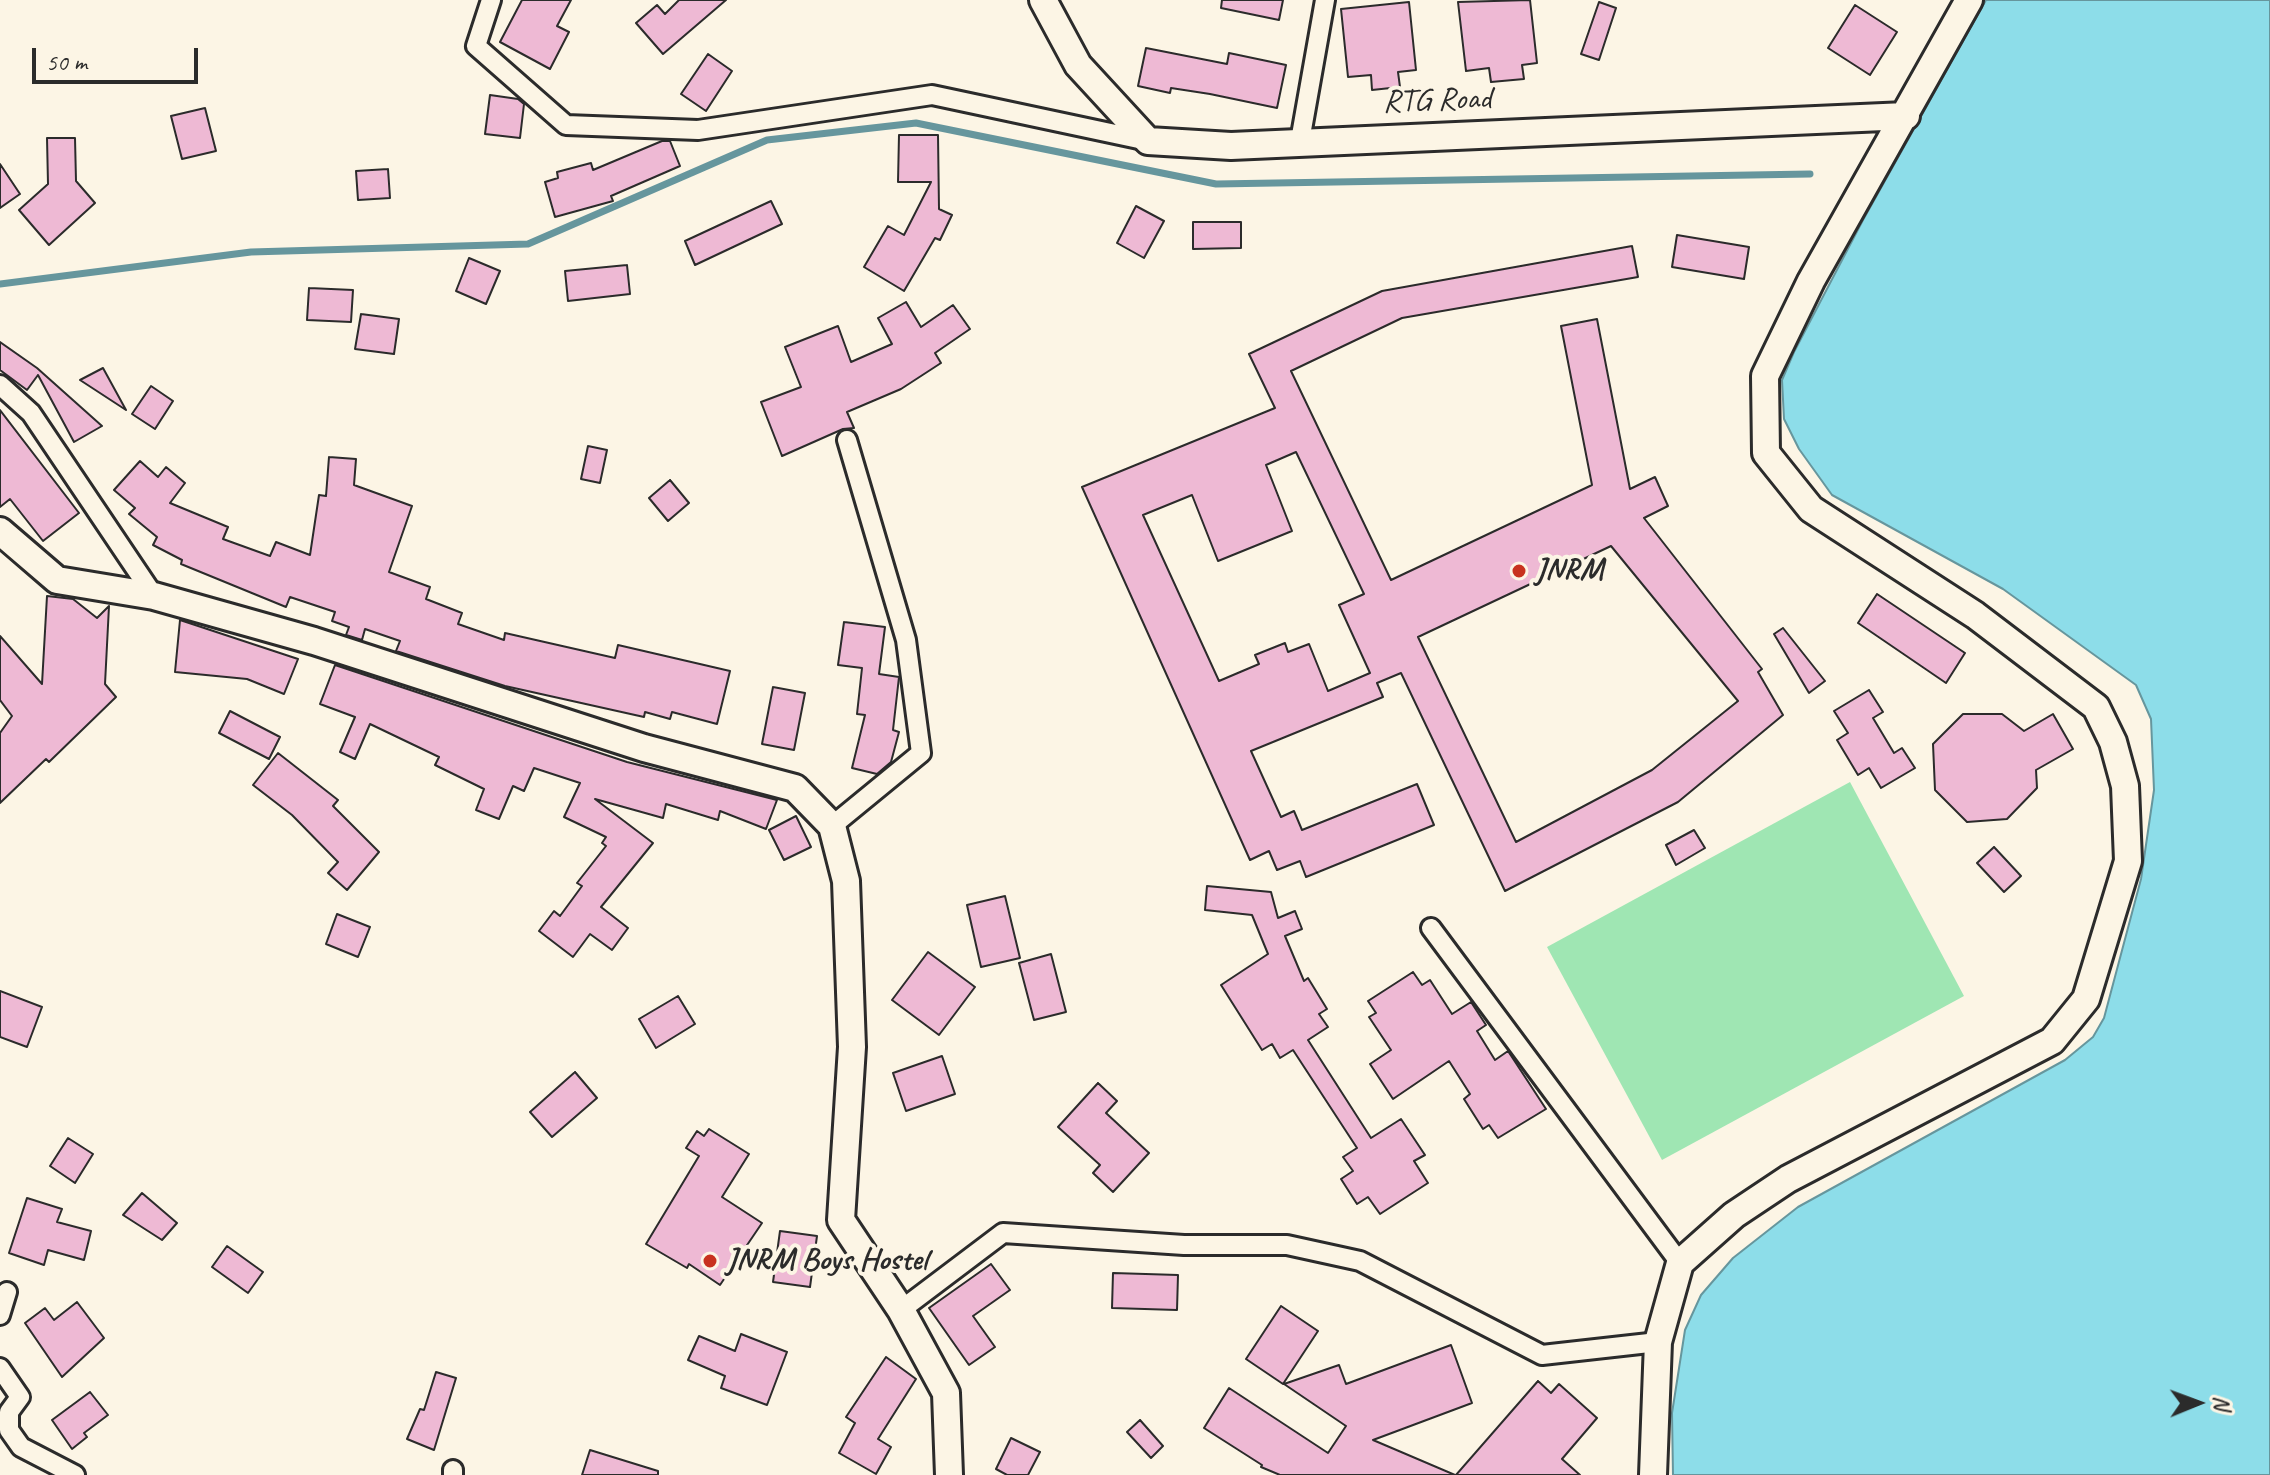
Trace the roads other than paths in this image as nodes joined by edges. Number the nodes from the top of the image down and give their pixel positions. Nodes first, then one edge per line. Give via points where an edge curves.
1 (491, 0) edge
2 (1043, 0) edge
3 (1325, 0) edge
4 (1969, 0) edge
5 (1906, 116) junction
6 (1148, 141) junction
7 (1300, 141) junction
8 (0, 385) edge
9 (847, 440) dead end
10 (0, 531) edge
11 (154, 596) junction
12 (832, 826) junction
13 (1431, 928) dead end
14 (1680, 1263) junction
15 (7, 1292) dead end
16 (901, 1310) junction
17 (0, 1315) edge
18 (1658, 1342) junction
19 (0, 1368) edge
20 (75, 1475) edge
21 (949, 1475) edge
22 (1653, 1475) edge

1 - 6 street via 476,46 566,125 698,130 932,95
2 - 6 main road via 1078,65
3 - 7 street
4 - 5 main road
5 - 7 main road, RTG Road
5 - 14 main road via 1811,281 1765,376 1766,453 1811,509 1975,615 2096,707 2125,786 2128,861 2086,999 2052,1041 1788,1179 1734,1215
6 - 7 main road, RTG Road via 1231,146
8 - 11 street via 31,413
9 - 12 street via 906,640 921,753
10 - 11 main road via 57,580
11 - 12 main road via 314,641 644,748 795,788
12 - 16 main road via 846,881 852,1047 841,1220
13 - 14 street
14 - 18 main road
15 - 17 street
16 - 18 street via 1003,1233 1184,1245 1287,1245 1360,1261 1542,1355
16 - 21 main road via 946,1393
18 - 22 main road
19 - 20 street via 20,1397 9,1412 9,1430 21,1447

